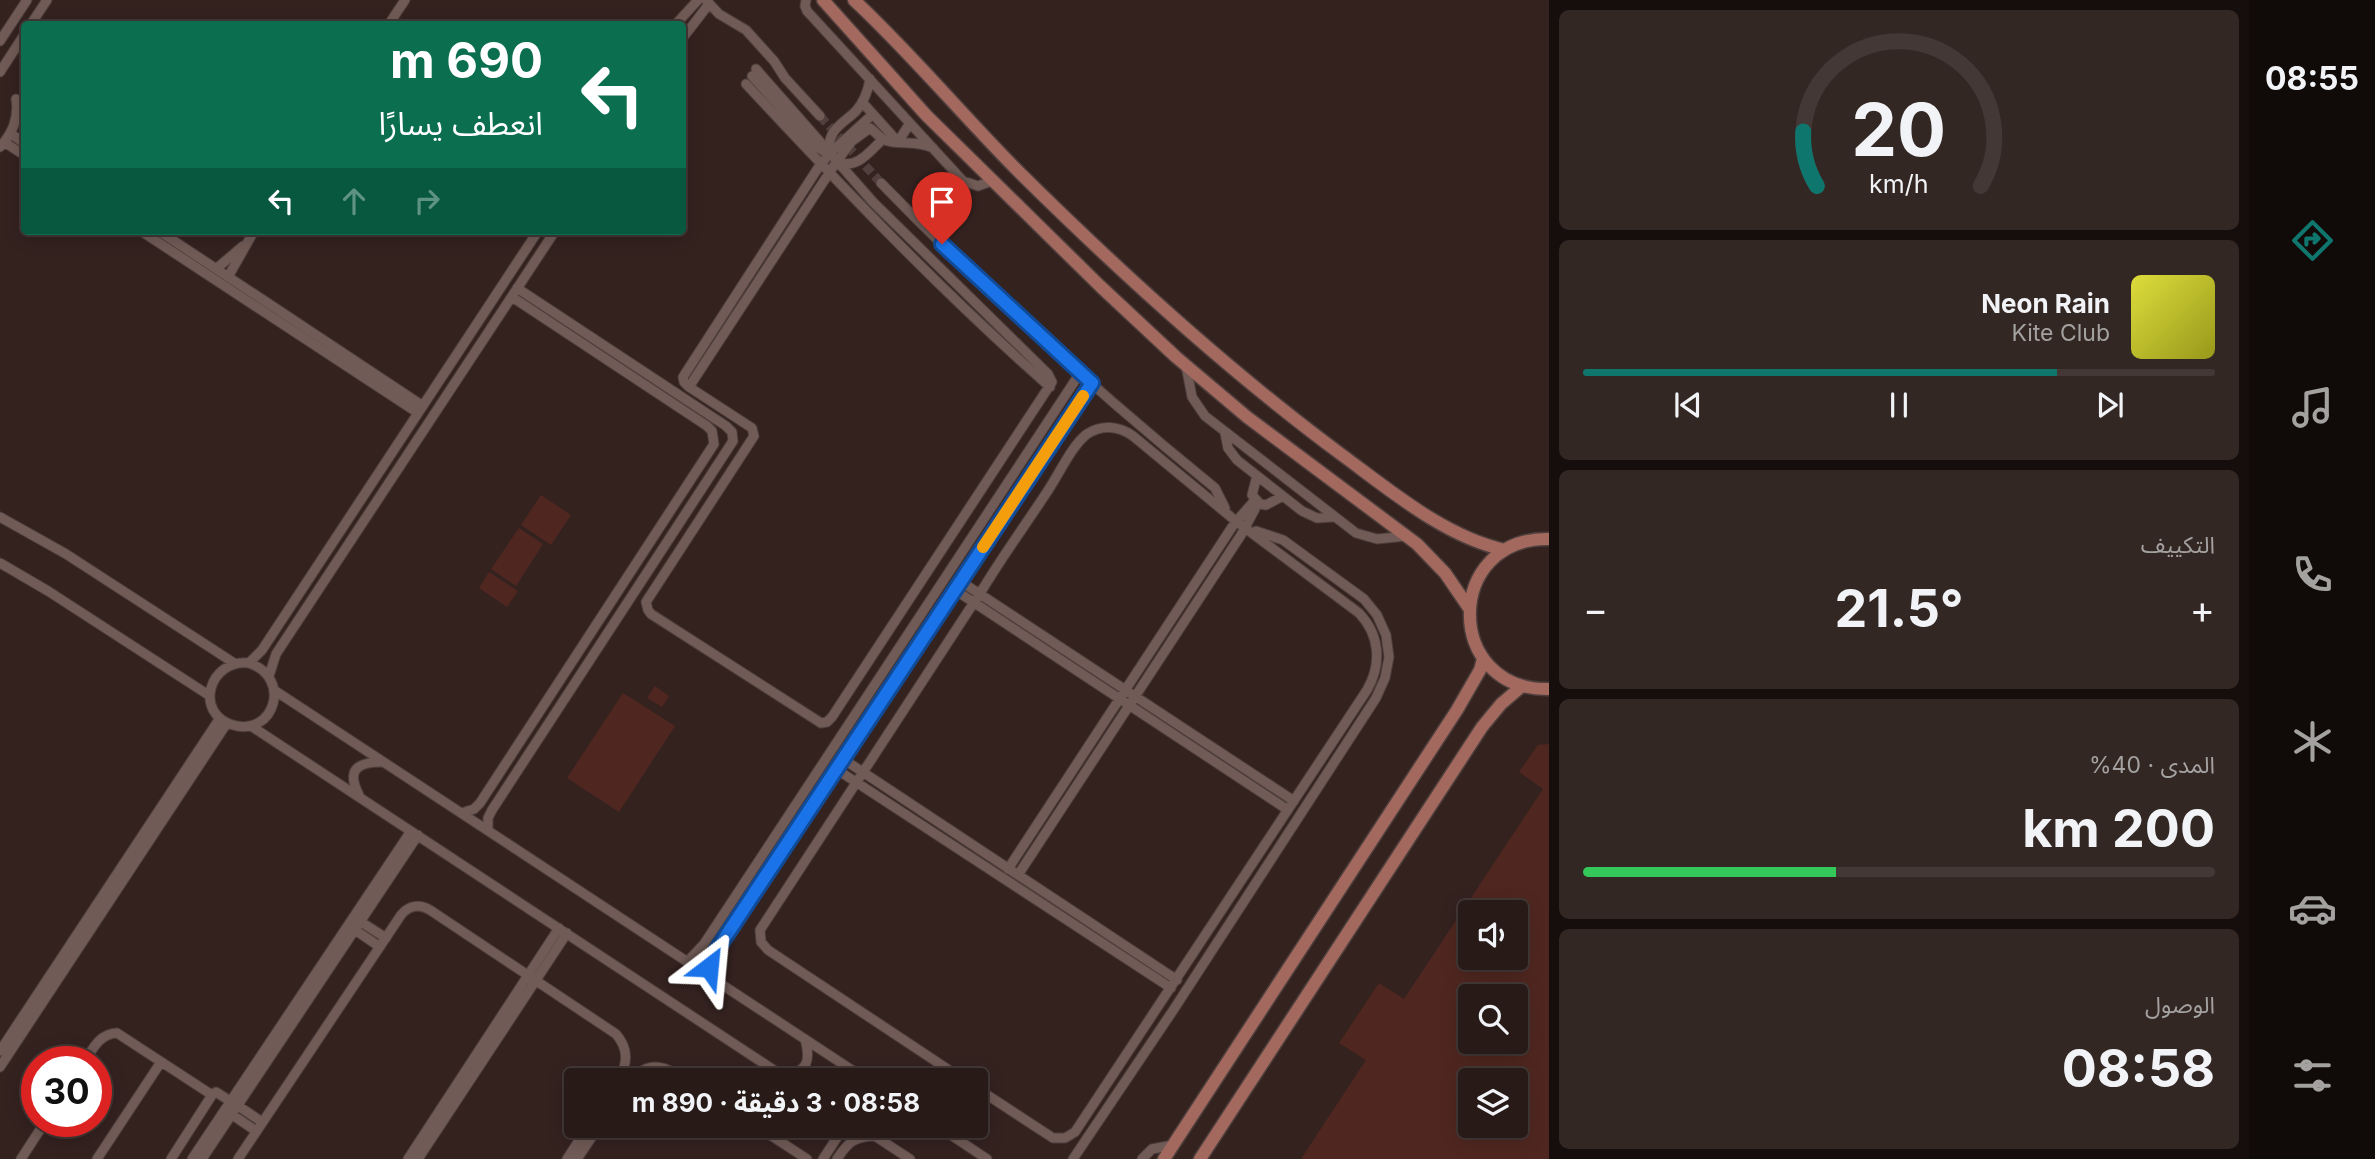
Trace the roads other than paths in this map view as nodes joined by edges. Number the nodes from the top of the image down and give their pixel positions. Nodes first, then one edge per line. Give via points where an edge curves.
1 (27, 0) edge
2 (47, 0) edge
3 (405, 0) edge
4 (698, 0) edge
5 (806, 0) edge
6 (823, 0) edge
7 (854, 0) edge
8 (708, 2) edge
9 (33, 21) edge
10 (391, 21) edge
11 (679, 21) edge
12 (686, 33) edge
13 (21, 40) edge
14 (0, 41) edge
15 (0, 72) edge
16 (870, 79) junction
17 (16, 99) dead end
18 (867, 108) junction
19 (820, 116) tunnel mouth
20 (910, 123) junction
21 (10, 133) junction
22 (881, 137) junction
23 (21, 141) edge
24 (898, 142) junction
25 (2, 144) edge
26 (933, 148) junction
27 (21, 154) edge
28 (833, 157) junction
29 (821, 164) junction
30 (830, 172) junction
31 (854, 180) junction
32 (992, 181) junction
33 (881, 183) tunnel mouth
34 (844, 188) junction
35 (147, 235) edge
36 (165, 235) edge
37 (251, 235) edge
38 (535, 235) edge
39 (552, 235) edge
40 (245, 245) junction
41 (216, 269) junction
42 (228, 277) junction
43 (514, 293) junction
44 (471, 333) junction
45 (1009, 335) junction
46 (483, 340) junction
47 (999, 343) junction
48 (1186, 366) junction
49 (1080, 373) junction
50 (1092, 383) junction
51 (690, 387) junction
52 (1050, 387) junction
53 (421, 410) junction
54 (1225, 433) junction
55 (733, 436) junction
56 (715, 438) junction
57 (699, 469) junction
58 (1015, 472) junction
59 (1257, 476) junction
60 (711, 477) junction
61 (1027, 480) junction
62 (1283, 496) junction
63 (1257, 502) junction
64 (0, 517) edge
65 (1333, 517) junction
66 (1242, 523) junction
67 (1407, 536) junction
68 (1549, 539) edge
69 (1505, 550) junction
70 (0, 564) edge
71 (317, 566) junction
72 (329, 574) junction
73 (960, 581) junction
74 (955, 590) junction
75 (980, 594) junction
76 (974, 603) junction
77 (1469, 608) junction
78 (1483, 659) junction
79 (234, 663) junction
80 (249, 663) junction
81 (269, 676) junction
82 (879, 678) junction
83 (891, 685) junction
84 (1522, 686) junction
85 (1549, 689) edge
86 (274, 690) junction
87 (1126, 690) junction
88 (210, 696) junction
89 (1135, 696) junction
90 (1120, 699) junction
91 (1129, 705) junction
92 (224, 721) junction
93 (251, 726) junction
94 (523, 738) junction
95 (534, 746) junction
96 (843, 759) junction
97 (384, 762) junction
98 (836, 769) junction
99 (862, 772) junction
100 (856, 782) junction
101 (361, 797) junction
102 (1294, 801) junction
103 (1288, 810) junction
104 (462, 813) junction
105 (488, 830) junction
106 (414, 833) junction
107 (763, 855) junction
108 (775, 862) junction
109 (1008, 869) junction
110 (1018, 875) junction
111 (358, 926) junction
112 (563, 930) junction
113 (386, 939) junction
114 (1105, 939) junction
115 (380, 947) junction
116 (687, 962) junction
117 (708, 976) junction
118 (532, 978) junction
119 (1174, 984) junction
120 (804, 1039) junction
121 (96, 1046) edge
122 (0, 1051) edge
123 (161, 1062) junction
124 (0, 1067) edge
125 (623, 1068) edge
126 (771, 1068) edge
127 (802, 1068) edge
128 (849, 1068) edge
129 (946, 1068) edge
130 (988, 1096) edge
131 (211, 1098) junction
132 (234, 1103) junction
133 (227, 1112) junction
134 (262, 1122) junction
135 (256, 1131) junction
136 (35, 1137) edge
137 (580, 1138) edge
138 (591, 1138) edge
139 (775, 1138) edge
140 (836, 1138) edge
141 (855, 1138) edge
142 (877, 1138) edge
143 (956, 1138) edge
144 (834, 1143) junction
145 (1173, 1145) junction
146 (843, 1149) junction
147 (21, 1159) edge
148 (97, 1159) edge
149 (171, 1159) edge
150 (192, 1159) edge
151 (202, 1159) edge
152 (238, 1159) edge
153 (408, 1159) edge
154 (418, 1159) edge
155 (566, 1159) edge
156 (577, 1159) edge
157 (807, 1159) edge
158 (822, 1159) edge
159 (837, 1159) edge
160 (909, 1159) edge
161 (987, 1159) edge
162 (1073, 1159) edge
163 (1142, 1159) edge
164 (1164, 1159) edge
165 (1199, 1159) edge

1 - 14 street
2 - 9 street
3 - 10 street
4 - 11 street
5 - 16 street via 806,9
6 - 32 main road
7 - 69 main road via 1018,171 1210,350 1320,439 1434,520
8 - 12 street
8 - 19 street via 746,30
13 - 15 street
16 - 18 street
16 - 20 street
17 - 21 street
18 - 24 street
18 - 28 street
18 - 28 street via 832,132
20 - 24 street
20 - 26 street
21 - 23 street
21 - 25 street
22 - 24 street
22 - 28 street via 854,164
22 - 28 street via 866,129
24 - 26 street via 914,141
25 - 27 street
26 - 32 street via 965,183 978,186
28 - 29 street
28 - 29 street via 751,77
28 - 30 street
28 - 31 street
29 - 30 street
29 - 51 street via 684,374
30 - 34 street
30 - 51 street
31 - 34 street
31 - 45 street
32 - 48 main road
33 - 49 street
34 - 47 street
35 - 53 street
36 - 41 street
37 - 40 street
38 - 44 street
39 - 43 street
40 - 41 street
40 - 42 street
41 - 42 street
42 - 53 street
43 - 46 street
43 - 55 street via 726,426
43 - 56 street via 707,426
44 - 46 street
44 - 53 street
45 - 47 street
45 - 52 street via 1050,376
46 - 72 street
47 - 52 street
48 - 54 street via 1196,404
48 - 67 main road
49 - 50 street
49 - 58 street
50 - 61 street
50 - 66 street via 1215,488 1224,507
51 - 52 street via 752,428 754,436 648,597 646,608 821,723 832,717
53 - 71 street
54 - 59 street via 1230,452
54 - 65 street
55 - 56 street
55 - 60 street
56 - 57 street
57 - 60 street
57 - 94 street
58 - 61 street
58 - 82 street
59 - 62 street
59 - 63 street via 1252,494
60 - 95 street
61 - 73 street
62 - 63 street via 1266,505
62 - 65 street via 1312,517
63 - 66 street
64 - 79 street via 66,554
65 - 67 street via 1366,538
66 - 75 street via 1128,433 1098,429 1080,440
66 - 87 street
66 - 89 street
66 - 102 street via 1359,613 1377,649 1371,682
66 - 162 street via 1280,539 1371,606 1386,635 1389,657 1385,678
67 - 77 main road via 1446,573
68 - 69 main road via 1530,540
69 - 77 main road via 1480,575
70 - 88 street
71 - 72 street
71 - 80 street
72 - 81 street via 274,659
73 - 74 street
73 - 75 street
74 - 76 street
74 - 83 street
75 - 76 street
75 - 87 street
76 - 90 street
76 - 99 street
77 - 78 main road via 1471,635
78 - 84 main road via 1500,676
78 - 145 main road via 1453,717
79 - 80 street
79 - 88 street via 216,676
80 - 81 street
81 - 86 street
82 - 83 street
82 - 107 street
83 - 96 street
84 - 85 main road
84 - 165 main road via 1482,727
86 - 93 street via 272,708
86 - 97 street
87 - 89 street
87 - 90 street
88 - 92 street via 211,705
89 - 91 street
89 - 102 street
90 - 91 street
90 - 109 street
91 - 103 street
91 - 110 street
92 - 93 street
92 - 122 street
92 - 124 street
93 - 101 street
94 - 95 street
94 - 104 street via 477,806
95 - 105 street via 489,814
96 - 98 street
96 - 99 street
97 - 101 street via 364,763 356,770 353,780
97 - 104 street
98 - 100 street
98 - 108 street
99 - 100 street
99 - 109 street
100 - 114 street
100 - 129 street via 762,925 761,942
101 - 106 street
102 - 103 street
103 - 119 street
104 - 105 street
105 - 116 street
106 - 111 street
106 - 112 street
106 - 132 street
107 - 108 street
107 - 116 street
108 - 117 street via 716,951
109 - 110 street
110 - 114 street
111 - 113 street
111 - 115 street
111 - 132 street
112 - 118 street
112 - 126 street
113 - 115 street
113 - 118 street via 404,911 422,906
114 - 119 street
115 - 134 street
116 - 117 street
117 - 120 street
118 - 125 street via 621,1040 626,1059
118 - 153 street
118 - 154 street
119 - 130 street via 1069,1137 1049,1136
120 - 127 street via 808,1057
120 - 128 street
121 - 123 street via 114,1033
123 - 131 street
123 - 148 street
131 - 132 street via 216,1092
131 - 133 street
131 - 149 street
132 - 133 street
132 - 134 street
133 - 135 street
133 - 150 street
133 - 151 street
134 - 135 street
135 - 152 street
136 - 147 street
137 - 155 street
138 - 156 street
139 - 157 street
140 - 144 street
141 - 146 street
142 - 160 street
143 - 161 street
144 - 146 street
144 - 158 street
145 - 163 street via 1152,1149
145 - 164 main road
146 - 159 street

